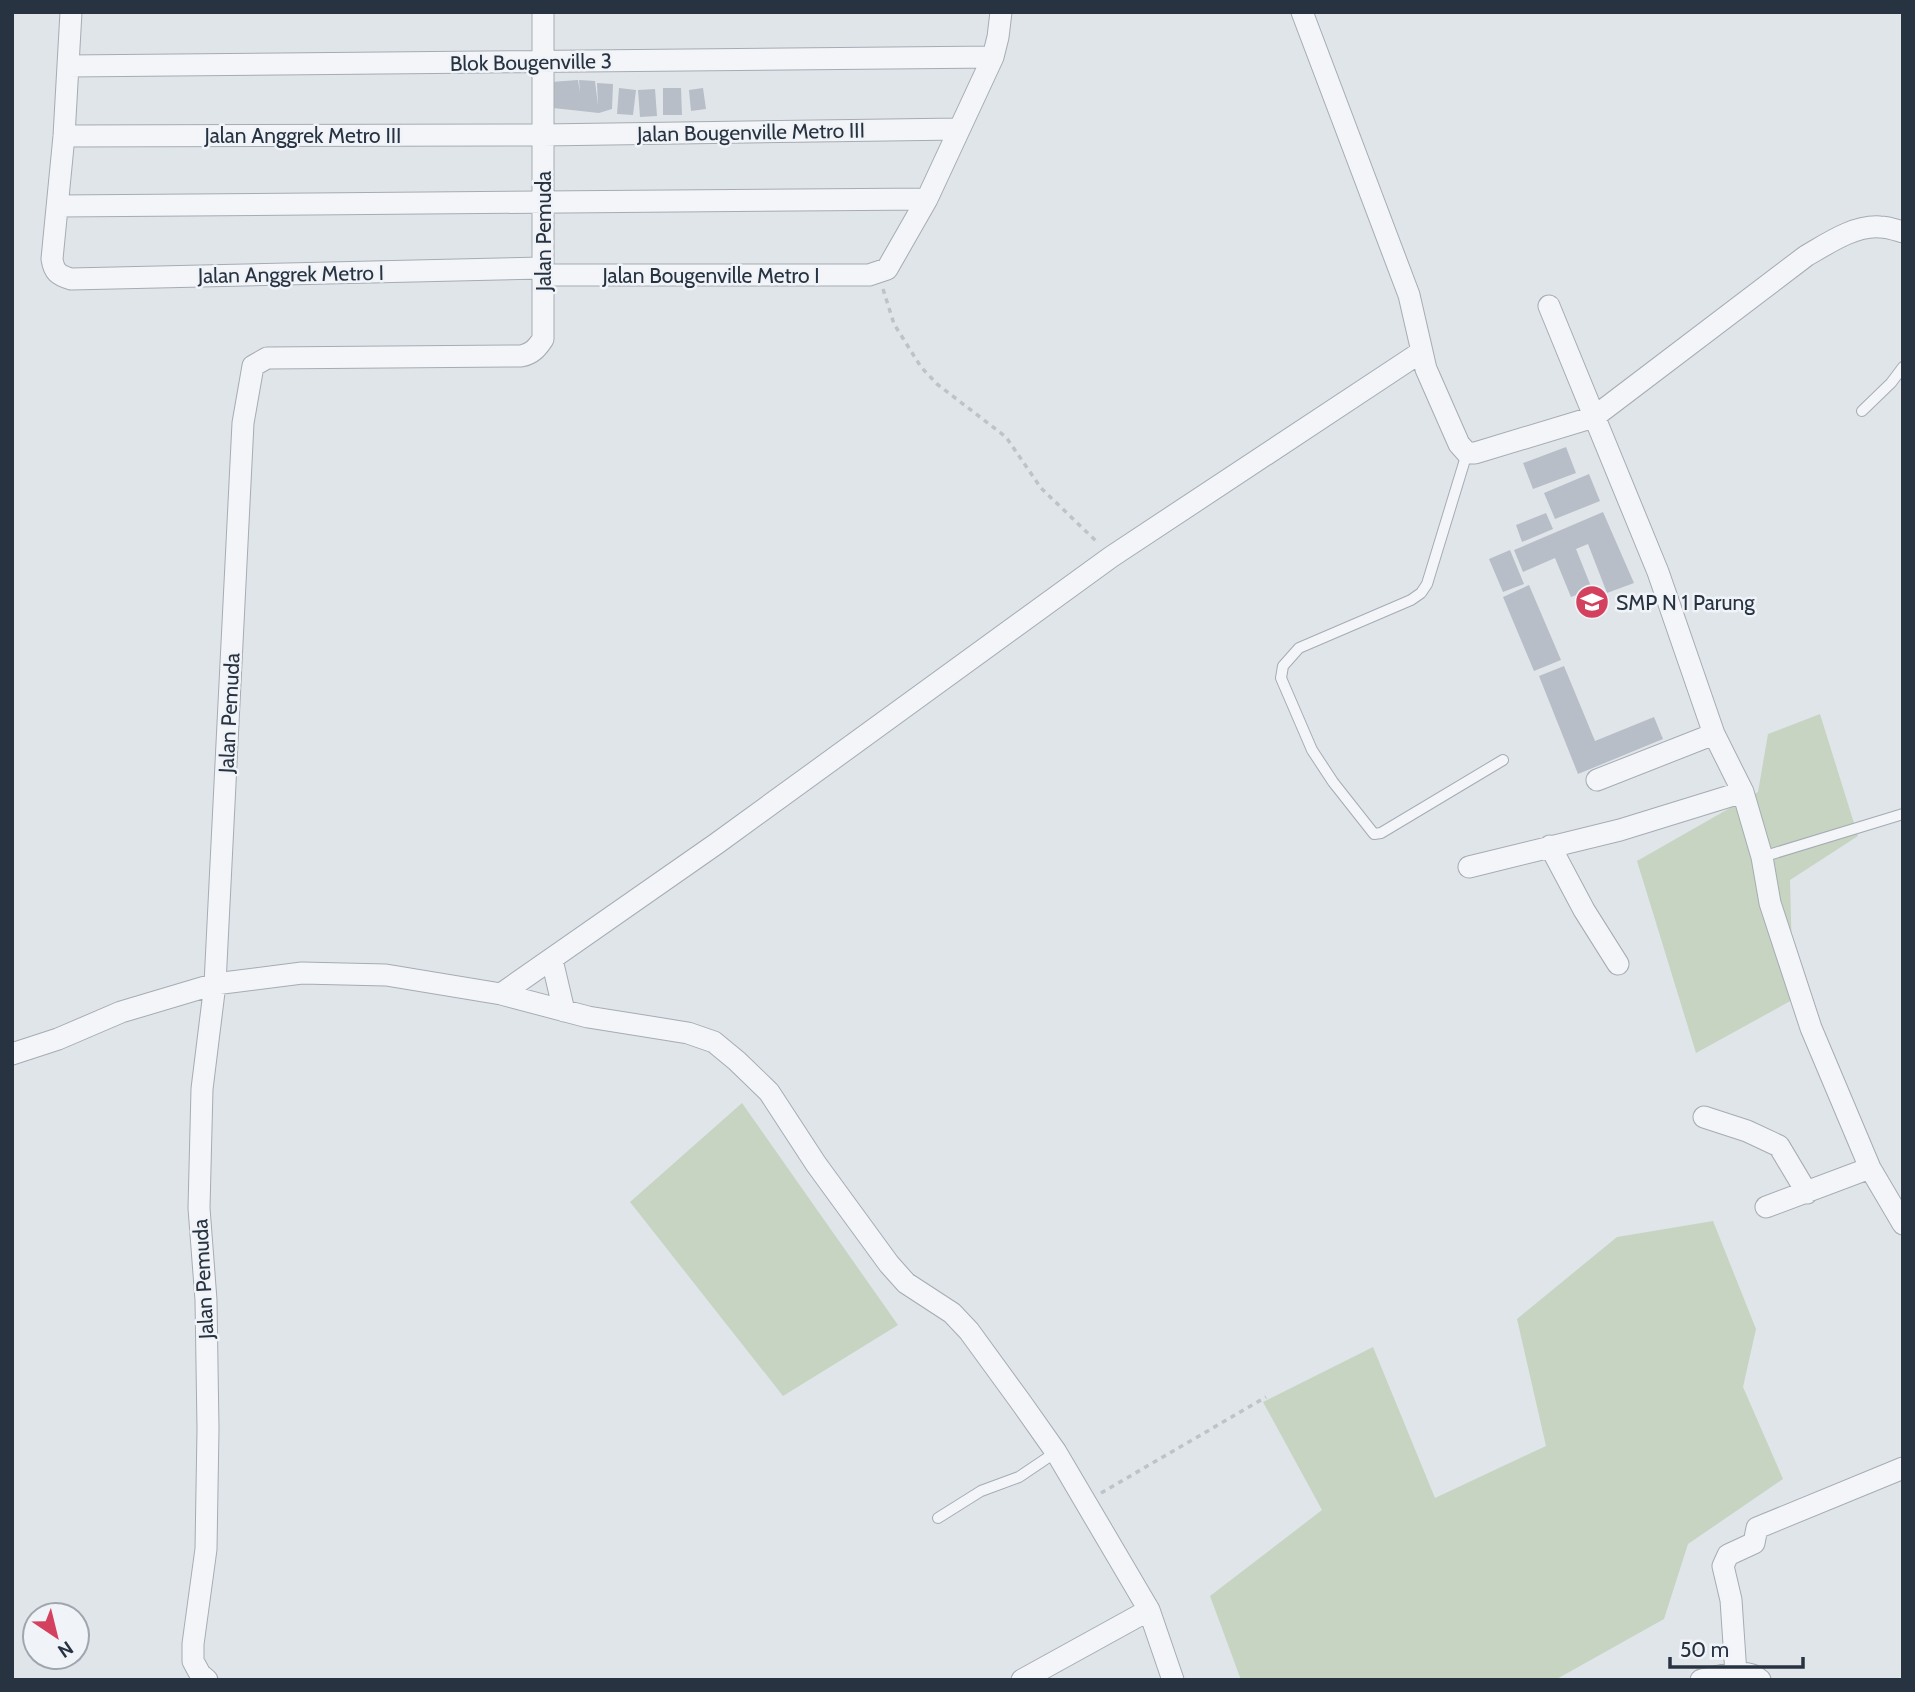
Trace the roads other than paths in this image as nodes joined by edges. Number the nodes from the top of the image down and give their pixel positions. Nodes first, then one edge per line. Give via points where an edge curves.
1 (71, 12) edge
2 (542, 12) edge
3 (1001, 12) edge
4 (1302, 12) edge
5 (993, 57) junction
6 (543, 62) junction
7 (68, 66) junction
8 (959, 129) junction
9 (543, 135) junction
10 (64, 136) junction
11 (927, 200) junction
12 (543, 202) junction
13 (58, 206) junction
14 (1903, 232) edge
15 (543, 272) junction
16 (1549, 306) dead end
17 (1421, 352) junction
18 (1903, 367) edge
19 (1863, 411) dead end
20 (1594, 418) junction
21 (1467, 453) junction
22 (1714, 734) junction
23 (1503, 760) dead end
24 (1597, 780) dead end
25 (1743, 792) junction
26 (1903, 814) edge
27 (1550, 846) junction
28 (1762, 857) junction
29 (1469, 867) dead end
30 (552, 960) junction
31 (1618, 964) dead end
32 (215, 984) junction
33 (501, 994) junction
34 (565, 1011) junction
35 (12, 1054) edge
36 (1704, 1117) dead end
37 (1870, 1168) junction
38 (1807, 1193) junction
39 (1766, 1208) dead end
40 (1903, 1224) edge
41 (1056, 1452) junction
42 (1903, 1468) edge
43 (938, 1518) dead end
44 (1149, 1610) junction
45 (1735, 1674) junction
46 (207, 1680) edge
47 (1022, 1680) edge
48 (1173, 1680) edge
49 (1701, 1680) edge
50 (1760, 1680) edge

1 - 7 street
2 - 6 street, Jalan Pemuda
3 - 5 street
4 - 17 street via 1409,295
5 - 6 street, Blok Bougenville 3
5 - 8 street
6 - 7 street, Blok Bougenville 3
6 - 9 street, Jalan Pemuda
7 - 10 street
8 - 9 street, Jalan Bougenville Metro III
8 - 11 street
9 - 10 street, Jalan Anggrek Metro III
9 - 12 street, Jalan Pemuda
10 - 13 street
11 - 12 street
11 - 15 street, Jalan Bougenville Metro I via 893,262 880,273
12 - 13 street
12 - 15 street, Jalan Pemuda
13 - 15 street, Jalan Anggrek Metro I via 53,269 71,279
14 - 20 street via 1867,228 1806,256
15 - 32 street, Jalan Pemuda via 543,339 529,354 268,358 253,366 243,424
16 - 20 street
17 - 21 street
17 - 30 street via 1111,557
18 - 19 lane
20 - 21 street
20 - 22 street via 1667,594
21 - 23 lane via 1421,593 1299,648 1283,666 1281,678 1312,750 1374,834
22 - 24 street
22 - 25 street
25 - 27 street
25 - 28 street
26 - 28 lane
27 - 29 street
27 - 31 street
28 - 37 street via 1770,903 1807,1016
30 - 33 street
30 - 34 street
32 - 33 street via 289,974 366,974
32 - 35 street via 121,1012
32 - 46 street, Jalan Pemuda via 202,1089 199,1208 206,1300 206,1549 193,1644 193,1661
33 - 34 street
34 - 41 street via 688,1033 714,1042 737,1061 769,1092 889,1264 906,1283 952,1313 969,1331
36 - 38 street via 1779,1146
37 - 38 street
37 - 40 street
38 - 39 street
41 - 43 lane via 1019,1477 981,1491
41 - 44 street
42 - 45 street via 1757,1528 1754,1543 1728,1555 1723,1566 1731,1600
44 - 47 street
44 - 48 street
45 - 49 street
45 - 50 street via 1746,1672

